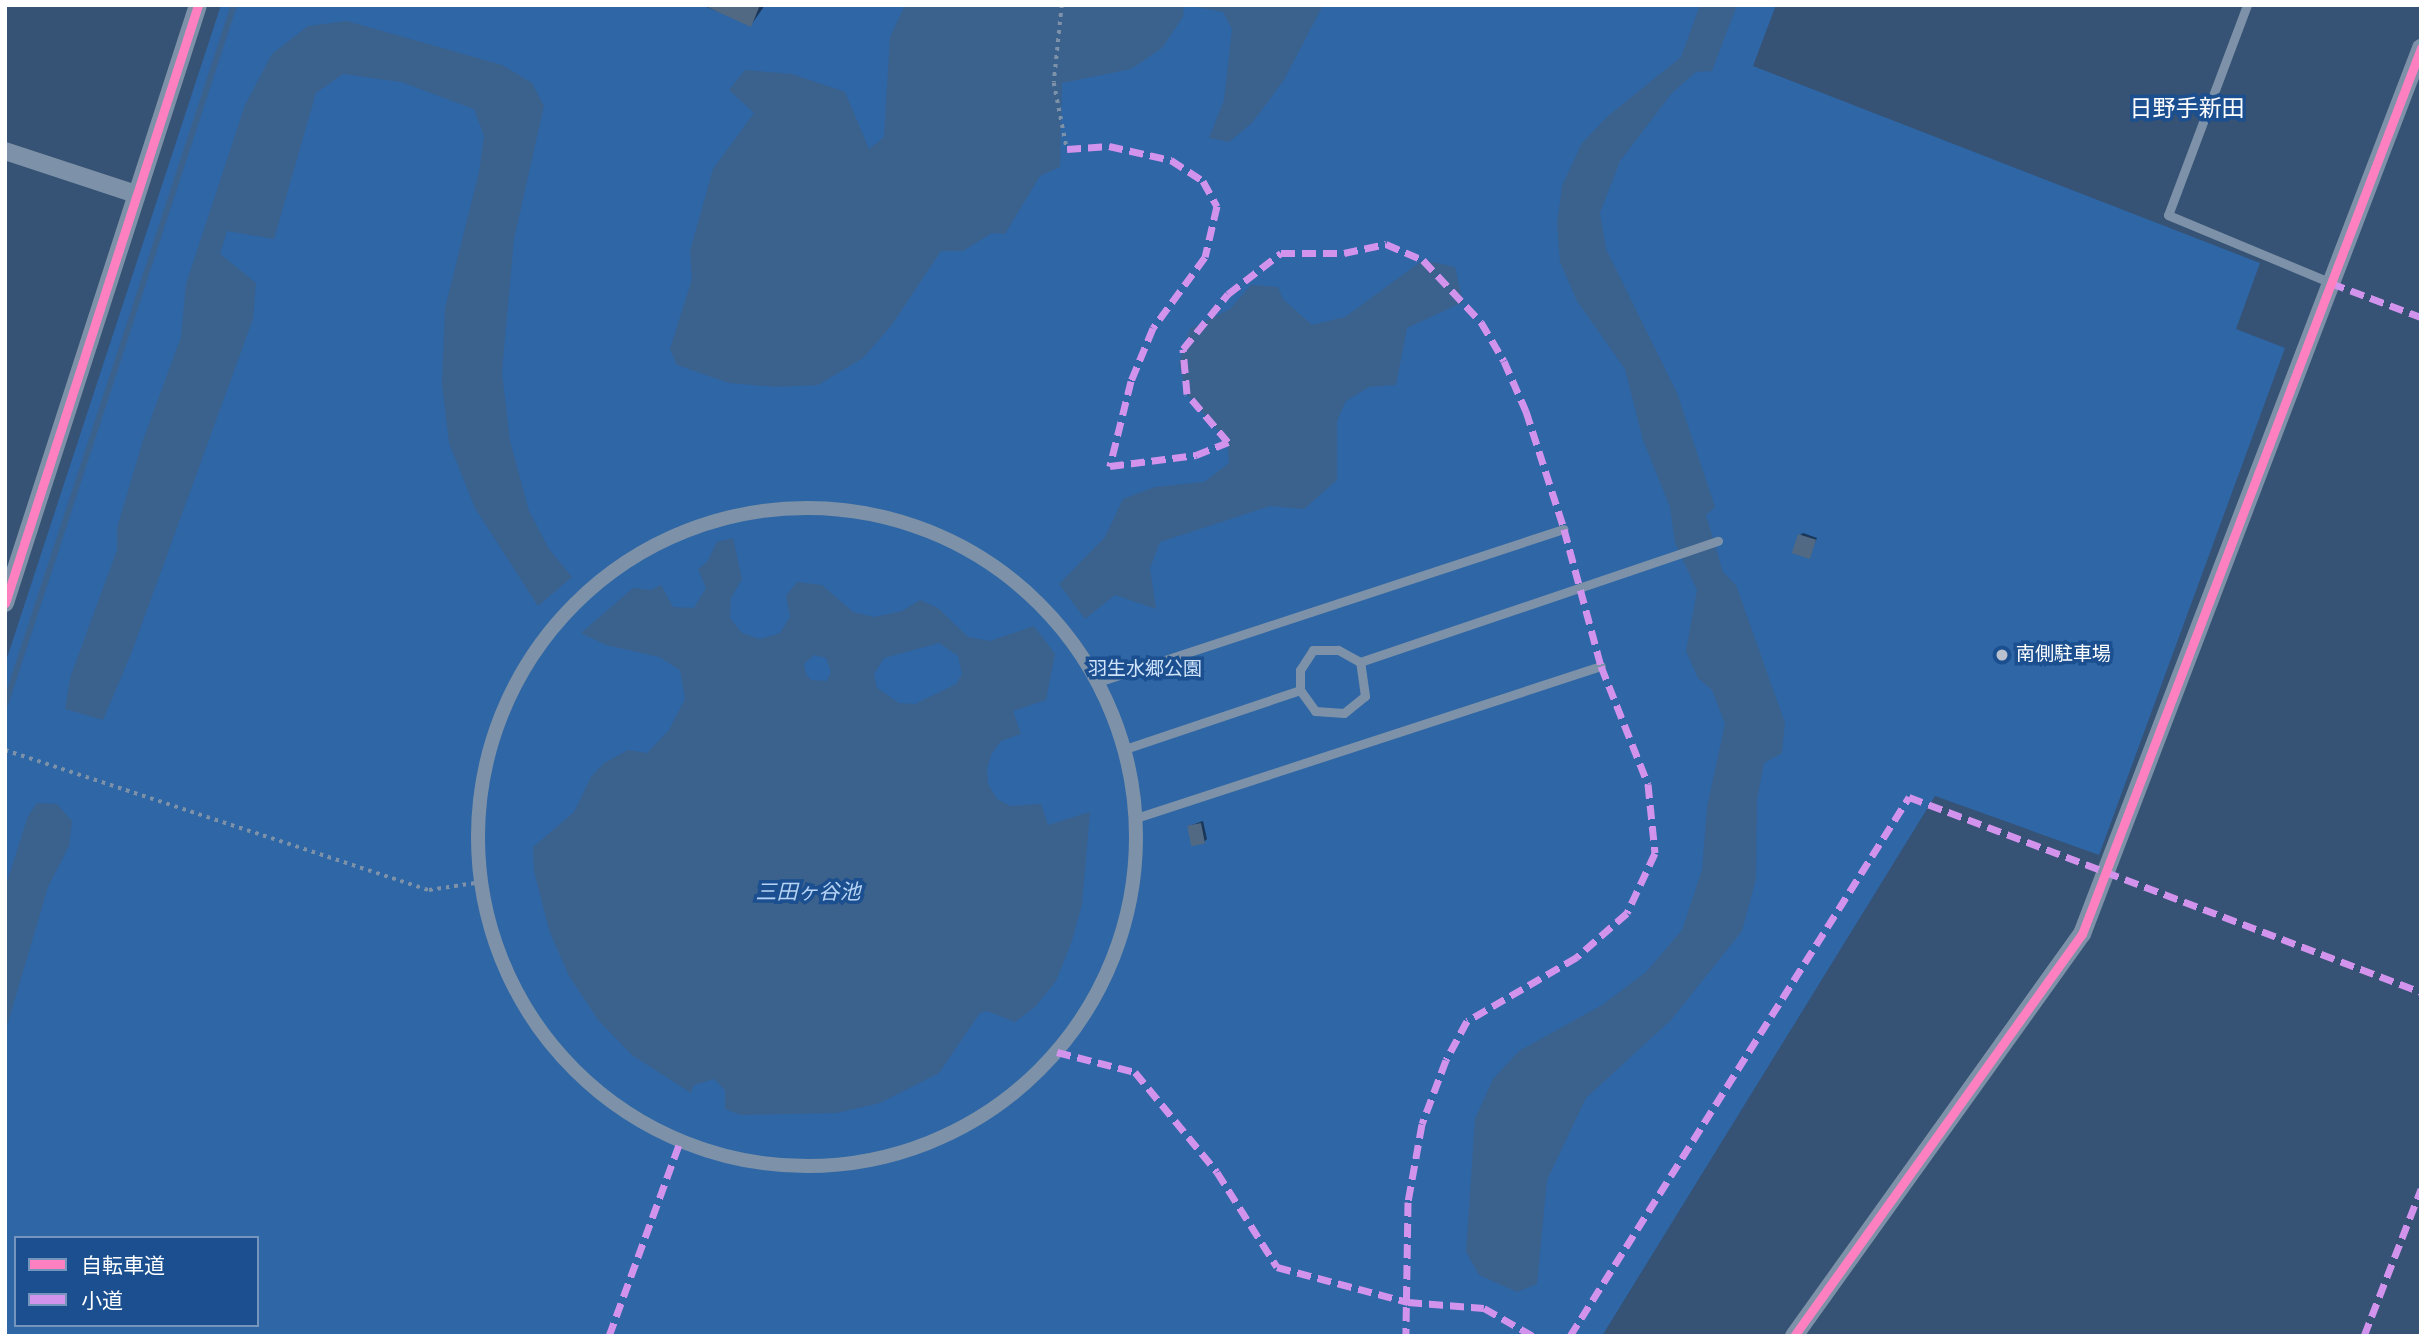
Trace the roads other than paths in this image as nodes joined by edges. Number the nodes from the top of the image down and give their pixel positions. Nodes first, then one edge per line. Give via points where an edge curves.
1 (198, 5) edge
2 (2247, 5) edge
3 (2421, 48) edge
4 (5, 151) edge
5 (136, 194) junction
6 (2331, 283) junction
7 (1564, 528) dead end
8 (1718, 541) dead end
9 (5, 603) edge
10 (1360, 662) junction
11 (1601, 666) dead end
12 (1098, 682) junction
13 (1300, 690) junction
14 (1125, 750) junction
15 (1136, 818) junction
16 (1794, 1336) edge

1 - 5 street
2 - 6 lane via 2168,215
3 - 6 street
4 - 5 street
5 - 9 street
6 - 16 street via 2082,934
7 - 12 lane
8 - 10 lane
10 - 13 lane via 1338,650 1313,650 1300,670
10 - 13 lane via 1365,696 1344,713 1315,711
11 - 15 lane
12 - 14 street
12 - 15 street via 1071,639 1037,600 998,568 919,527 858,510 807,507 756,511 706,523 659,542 615,569 576,602 543,640 516,684 496,731 483,780 478,831 481,883 500,955 546,1039 606,1100 680,1142 769,1166 838,1166 905,1153 989,1113 1057,1052 1087,1011 1122,931 1135,869
13 - 14 lane
14 - 15 street

